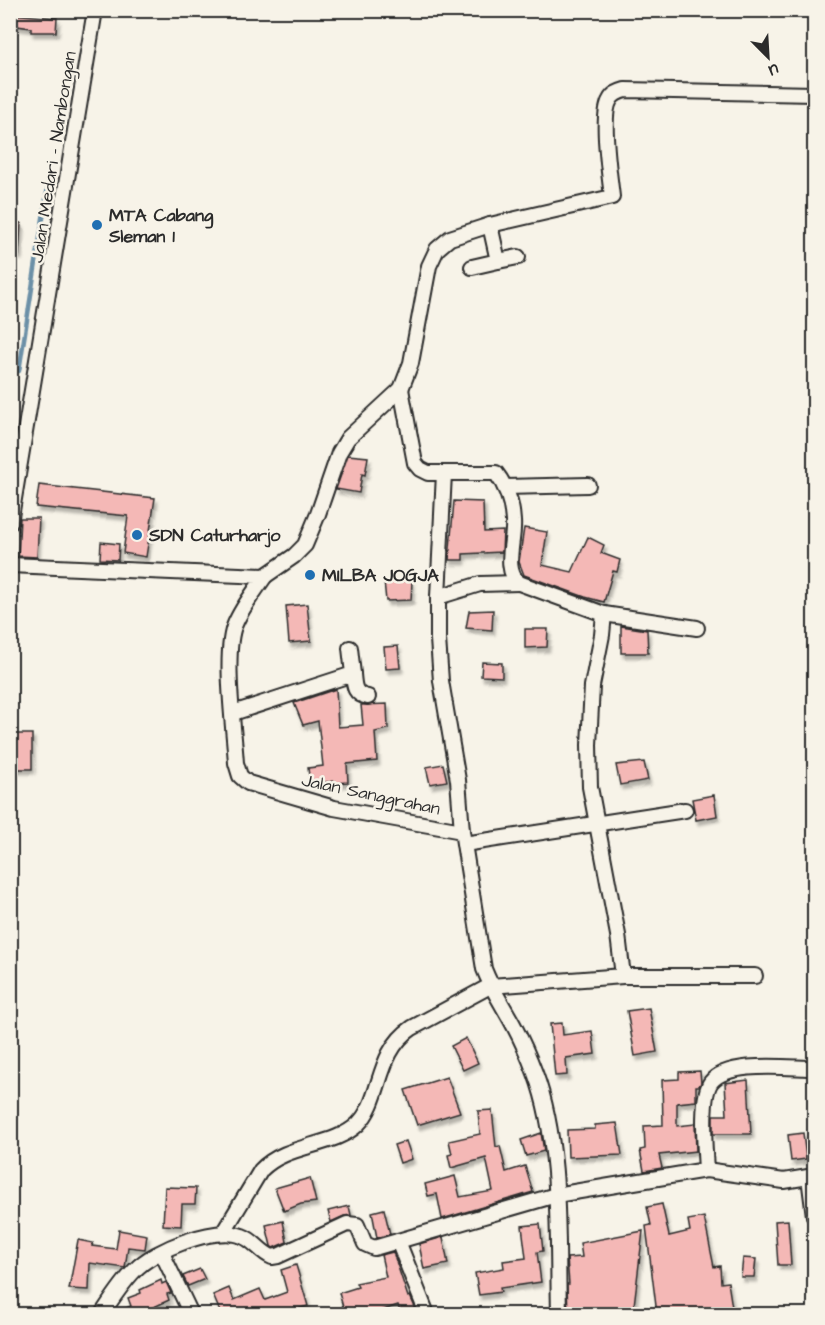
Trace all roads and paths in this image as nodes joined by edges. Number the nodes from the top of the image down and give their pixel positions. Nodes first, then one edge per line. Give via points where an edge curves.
1 (95, 10) edge
2 (814, 94) edge
3 (490, 225) junction
4 (518, 257) dead end
5 (498, 261) junction
6 (471, 267) dead end
7 (401, 389) junction
8 (444, 473) junction
9 (588, 485) dead end
10 (505, 488) junction
11 (10, 523) edge
12 (10, 565) edge
13 (265, 576) junction
14 (519, 583) junction
15 (438, 597) junction
16 (604, 614) junction
17 (697, 627) dead end
18 (350, 648) dead end
19 (352, 674) junction
20 (368, 697) dead end
21 (233, 713) junction
22 (685, 810) dead end
23 (598, 825) junction
24 (463, 838) junction
25 (623, 976) junction
26 (755, 976) dead end
27 (490, 986) junction
28 (814, 1068) edge
29 (706, 1170) junction
30 (812, 1177) edge
31 (556, 1195) junction
32 (814, 1216) edge
33 (223, 1233) junction
34 (398, 1241) junction
35 (162, 1253) junction
36 (102, 1314) edge
37 (191, 1314) edge
38 (427, 1314) edge
39 (559, 1314) edge

1 - 11 street, Jalan Medari - Nambongan
2 - 3 street via 625,90 615,93 606,108 612,197
3 - 5 street
3 - 7 street via 450,238 437,249 429,266 411,363
4 - 5 street
5 - 6 street
7 - 8 street via 415,462 429,473
7 - 13 street via 348,438 305,545
8 - 10 street via 496,472
8 - 15 street
9 - 10 street
10 - 14 street via 513,519 511,574
12 - 13 street
13 - 21 street, Jalan Sanggrahan via 235,623 230,639
14 - 15 street via 480,584
14 - 16 street
15 - 24 street via 441,681 458,780
16 - 17 street
16 - 23 street via 592,686 589,745 590,786
18 - 19 street
19 - 20 street via 356,692
19 - 21 street
21 - 24 street, Jalan Sanggrahan via 236,764 240,776 248,783
22 - 23 street, Jalan Sanggrahan
23 - 24 street, Jalan Sanggrahan
23 - 25 street
24 - 27 street
25 - 26 street
25 - 27 street
27 - 31 street via 516,1029 536,1074 549,1121
27 - 33 street via 405,1033 384,1063 360,1123 341,1135 268,1164
28 - 29 street via 743,1069 720,1074 710,1083 705,1104
29 - 30 street via 784,1181
29 - 31 street
30 - 32 street
31 - 34 street
31 - 39 street
33 - 34 street via 241,1235 272,1257 347,1224 357,1225 368,1247
33 - 35 street via 198,1237
34 - 38 street
35 - 36 street via 137,1268
35 - 37 street

